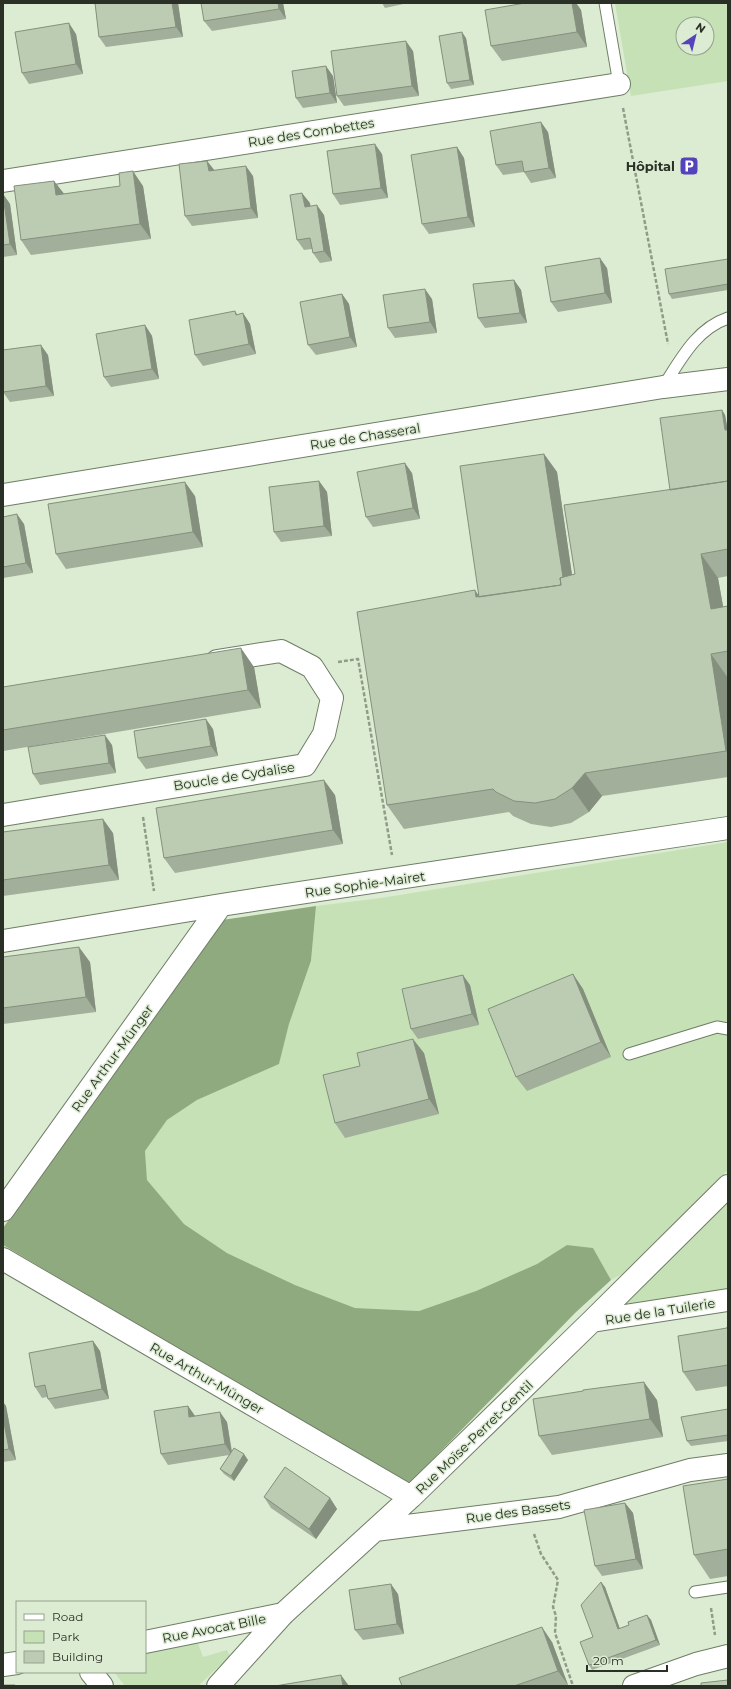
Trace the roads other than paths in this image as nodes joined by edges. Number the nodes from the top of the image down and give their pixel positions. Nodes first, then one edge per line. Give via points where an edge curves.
1 (605, 3) edge
2 (619, 84) joint
3 (3, 181) edge
4 (728, 318) edge
5 (728, 379) edge
6 (662, 387) junction
7 (3, 496) edge
8 (196, 664) edge
9 (3, 815) edge
10 (728, 828) edge
11 (220, 905) junction
12 (3, 941) edge
13 (728, 1029) edge
14 (629, 1054) dead end
15 (728, 1186) edge
16 (3, 1210) edge
17 (3, 1259) edge
18 (728, 1300) edge
19 (592, 1321) junction
20 (728, 1465) edge
21 (411, 1497) junction
22 (375, 1530) junction
23 (728, 1587) edge
24 (695, 1592) dead end
25 (283, 1614) junction
26 (146, 1642) edge
27 (722, 1649) edge
28 (16, 1664) edge
29 (3, 1665) edge
30 (92, 1673) edge
31 (102, 1686) edge
32 (218, 1686) edge
33 (634, 1686) edge

1 - 2 lane
2 - 3 street, Rue des Combettes
4 - 6 lane via 715,322 695,339
5 - 6 street, Rue de Chasseral
6 - 7 street, Rue de Chasseral
8 - 9 street, Boucle de Cydalise via 281,651 312,667 332,698 324,734 306,765
10 - 11 street, Rue Sophie-Mairet
11 - 12 street, Rue Sophie-Mairet
11 - 16 street, Rue Arthur-Münger
13 - 14 lane via 717,1027
15 - 19 street, Rue Moïse-Perret-Gentil
17 - 21 street, Rue Arthur-Münger
18 - 19 street, Rue de la Tuilerie
19 - 21 street, Rue Moïse-Perret-Gentil
20 - 22 street, Rue des Bassets via 690,1470 559,1507
21 - 22 street, Rue Moïse-Perret-Gentil
22 - 25 street, Rue Moïse-Perret-Gentil
23 - 24 lane
25 - 26 street, Rue Avocat Bille
25 - 32 street, Rue Moïse-Perret-Gentil
27 - 33 street via 696,1664
28 - 29 street
30 - 31 street

